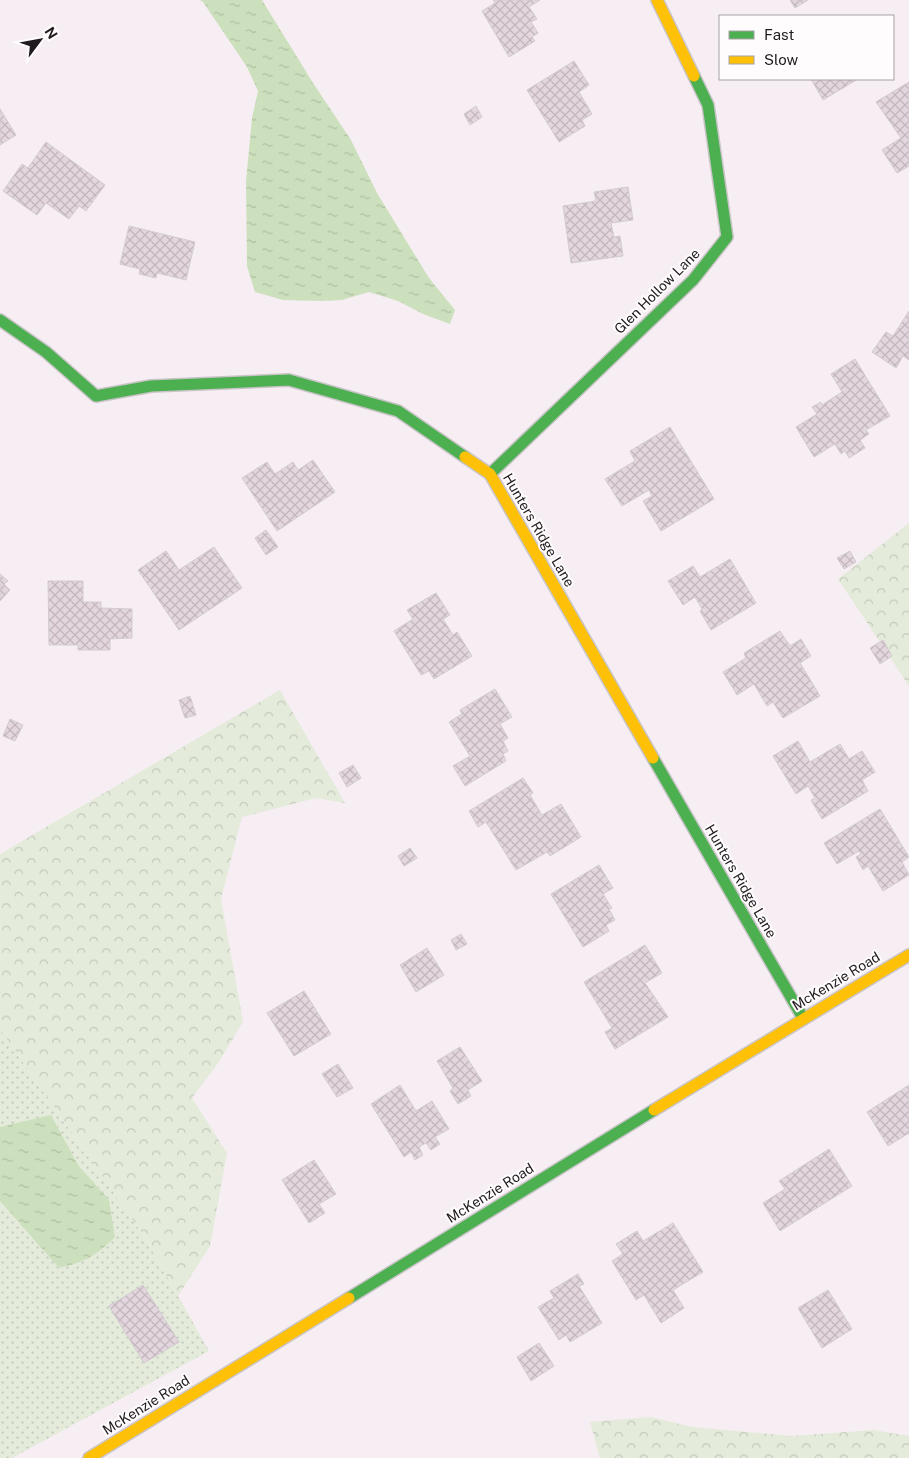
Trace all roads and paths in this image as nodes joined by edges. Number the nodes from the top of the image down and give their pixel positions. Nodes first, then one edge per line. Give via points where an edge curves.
1 (657, 0) edge
2 (0, 320) edge
3 (490, 474) junction
4 (909, 955) edge
5 (803, 1018) junction
6 (89, 1458) edge

1 - 3 street, Glen Hollow Lane via 708,105 726,237 693,280
2 - 3 street, Hunters Ridge Lane via 46,352 96,396 151,386 289,380 398,411
3 - 5 street, Hunters Ridge Lane
4 - 5 street, McKenzie Road
5 - 6 street, McKenzie Road

